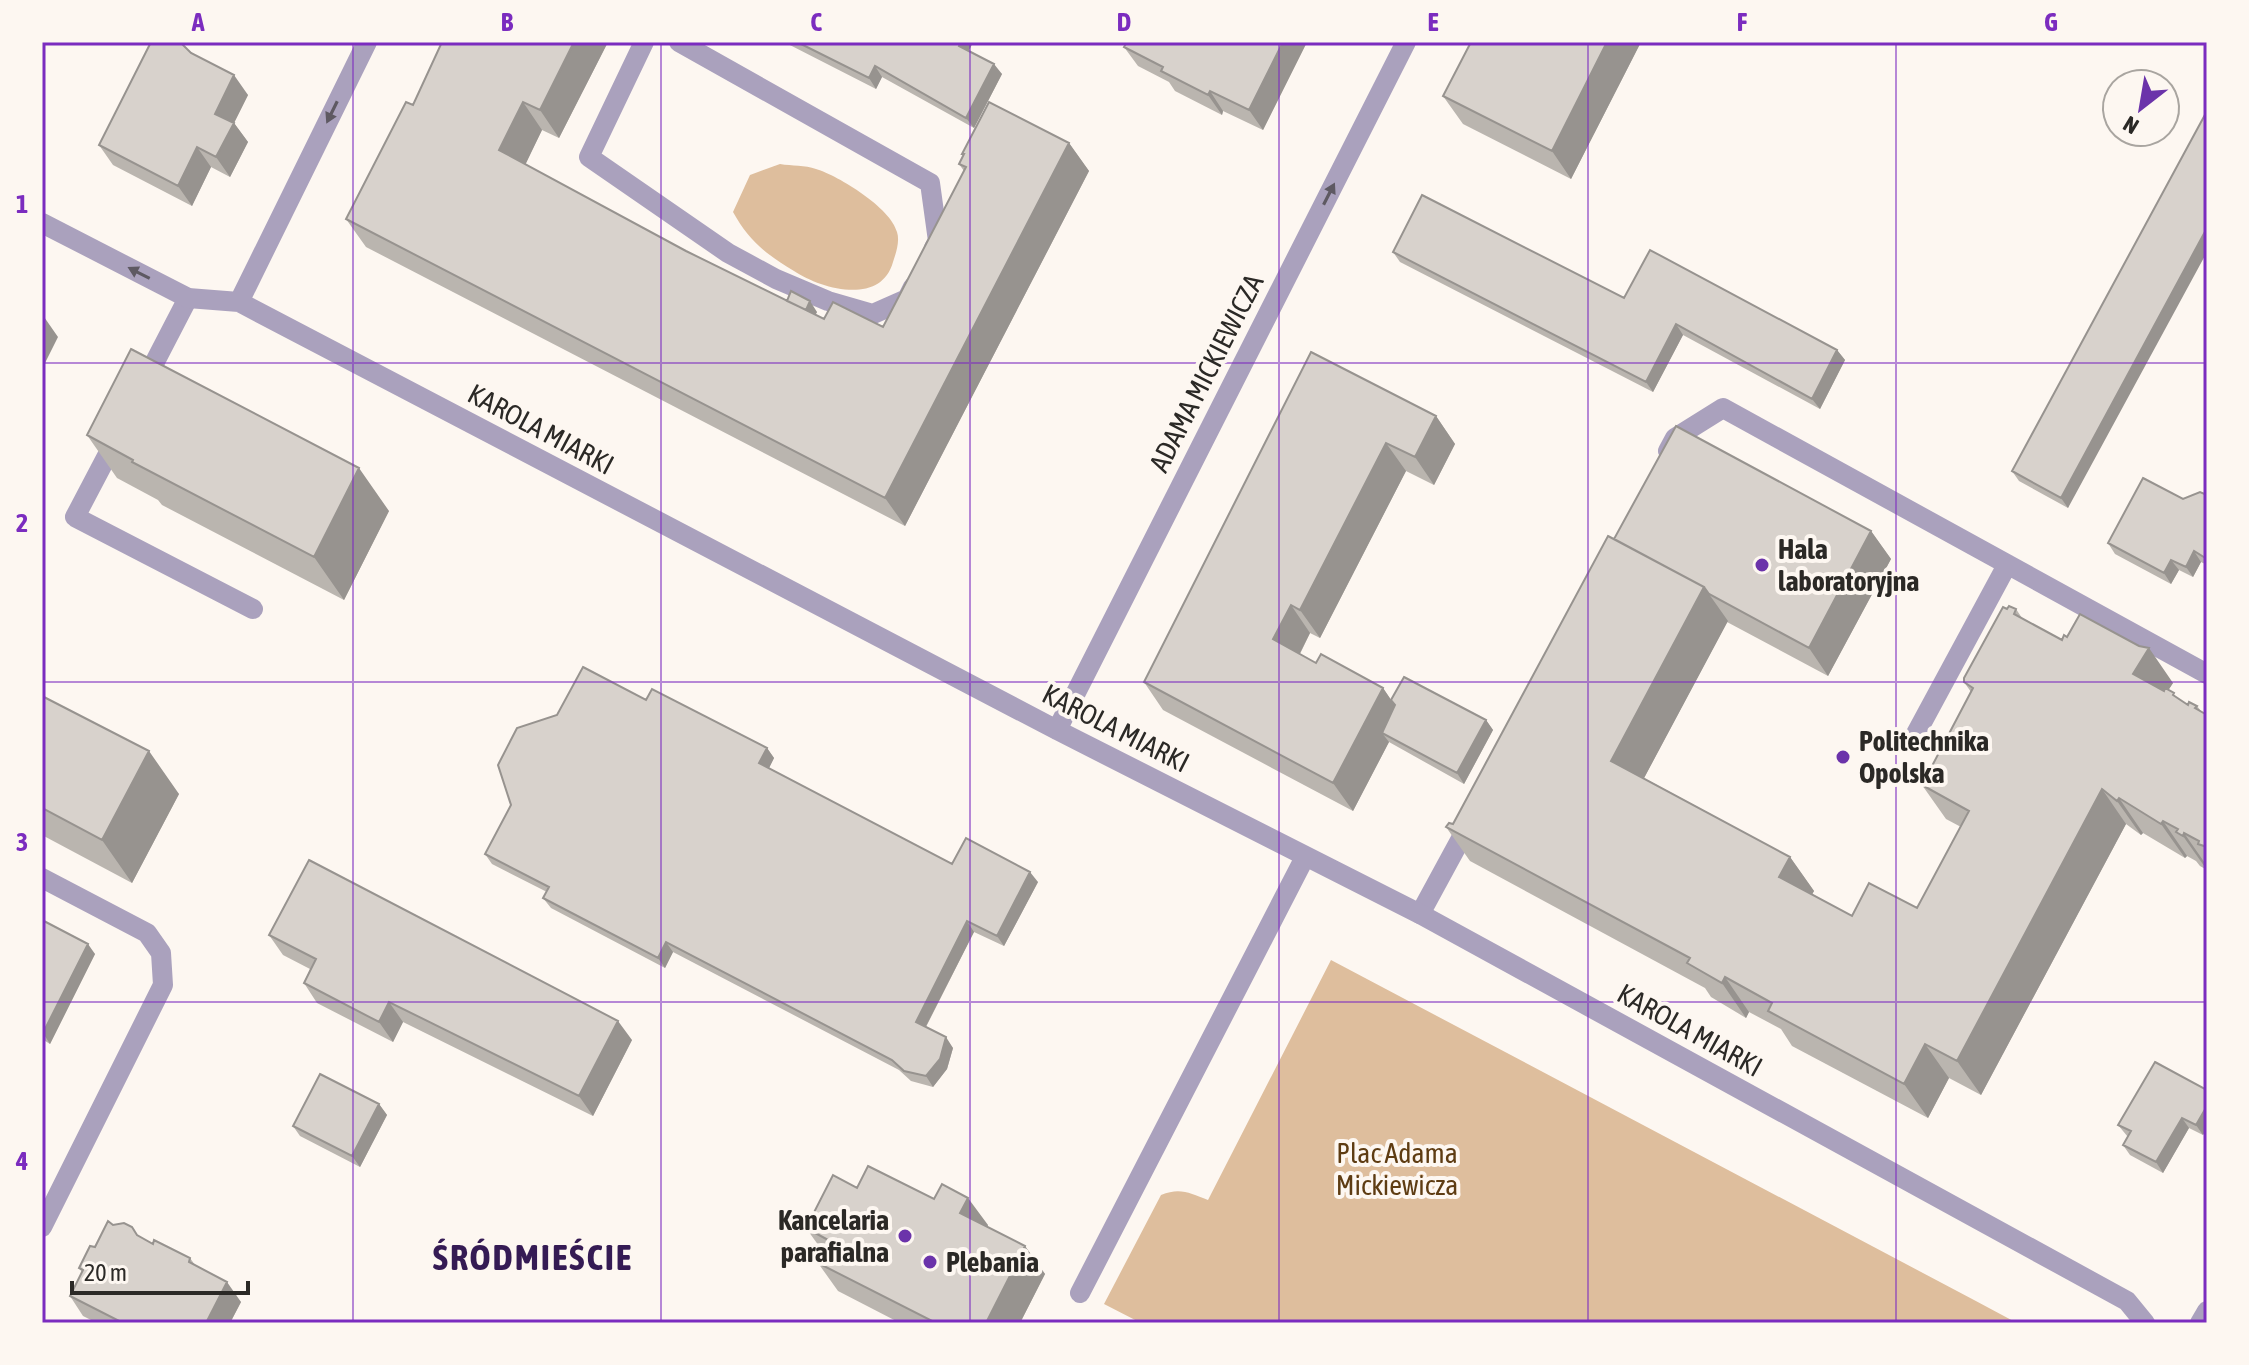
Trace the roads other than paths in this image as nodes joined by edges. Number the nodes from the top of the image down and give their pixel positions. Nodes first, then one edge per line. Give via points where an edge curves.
1 (367, 42) edge
2 (644, 42) edge
3 (679, 42) edge
4 (1406, 42) edge
5 (42, 223) edge
6 (188, 298) junction
7 (239, 302) junction
8 (138, 395) edge
9 (124, 422) edge
10 (1661, 466) edge
11 (2007, 565) junction
12 (253, 609) dead end
13 (2207, 674) edge
14 (1057, 730) junction
15 (1912, 741) dead end
16 (1478, 807) edge
17 (1305, 857) junction
18 (42, 878) edge
19 (1420, 914) junction
20 (42, 1227) edge
21 (1080, 1293) dead end
22 (2207, 1311) edge
23 (2145, 1323) edge
24 (2200, 1323) edge

1 -> 7 street
2 - 3 street via 589,157 728,253 776,279 873,314 907,299 938,241 930,183
14 -> 4 street, ADAMA MICKIEWICZA
6 -> 5 street, KAROLA MIARKI
6 - 7 street, KAROLA MIARKI
6 - 8 street
7 - 14 street, KAROLA MIARKI
9 - 12 street via 75,517
10 - 11 street via 1675,438 1723,408
11 - 13 street
11 - 15 street
14 - 17 street, KAROLA MIARKI
16 - 19 street
17 - 19 street, KAROLA MIARKI
17 - 21 street
18 - 20 street via 147,933 161,953 163,985
19 - 23 street, KAROLA MIARKI via 2127,1301
22 - 24 street

